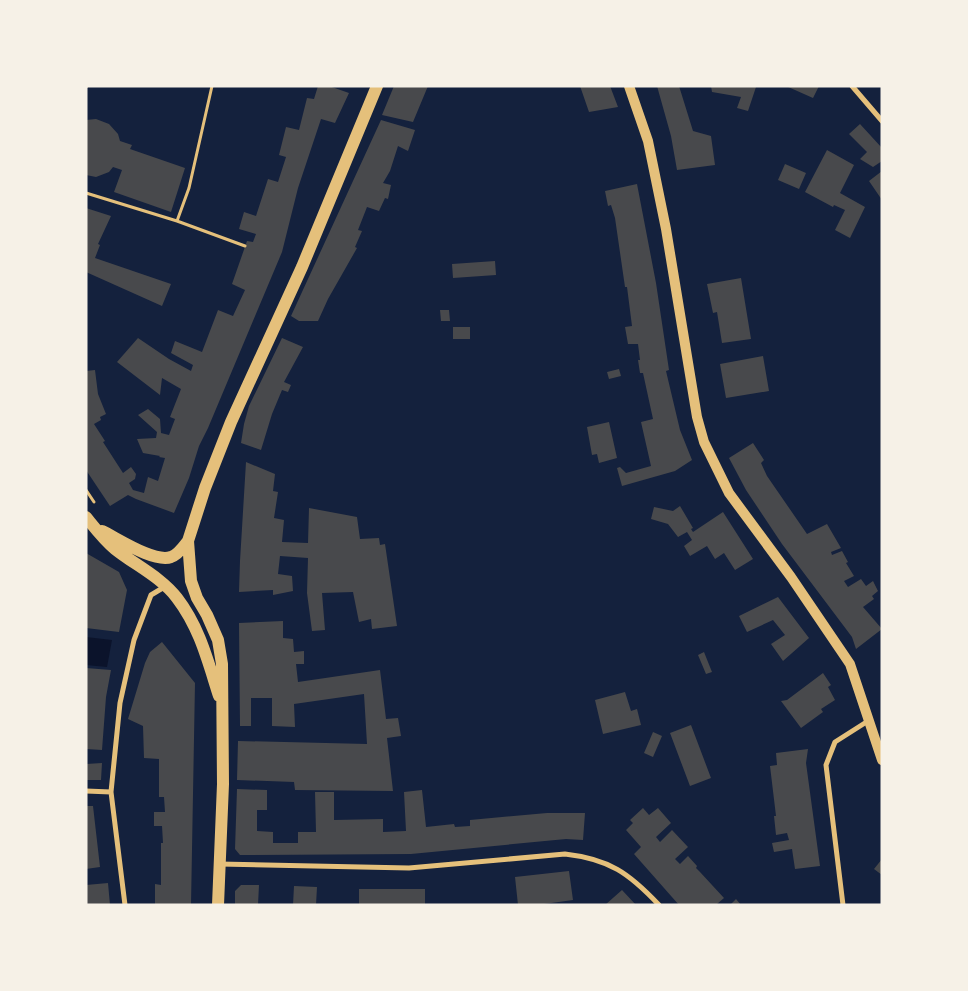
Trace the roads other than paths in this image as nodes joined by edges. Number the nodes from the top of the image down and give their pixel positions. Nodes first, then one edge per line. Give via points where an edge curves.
1 (377, 86) edge
2 (630, 86) edge
3 (852, 86) edge
4 (882, 121) edge
5 (91, 522) edge
6 (188, 541) junction
7 (166, 586) junction
8 (221, 703) junction
9 (868, 721) junction
10 (882, 760) edge
11 (86, 791) edge
12 (111, 792) junction
13 (219, 864) junction
14 (125, 905) edge
15 (218, 905) edge
16 (659, 905) edge
17 (843, 905) edge

1 - 6 main road via 302,267 231,422
2 - 9 main road via 648,141 704,442 729,493 850,664
3 - 4 street
5 - 6 main road via 158,557 171,557
5 - 7 main road via 113,548
6 - 8 main road via 191,581 218,640
7 - 8 main road via 192,620 205,649
7 - 12 street via 151,595 134,640 120,702
8 - 13 main road
9 - 10 main road
9 - 17 street via 835,742 826,764
11 - 12 street
12 - 14 street
13 - 15 main road
13 - 16 street via 408,868 565,854 588,857 615,867 640,885

